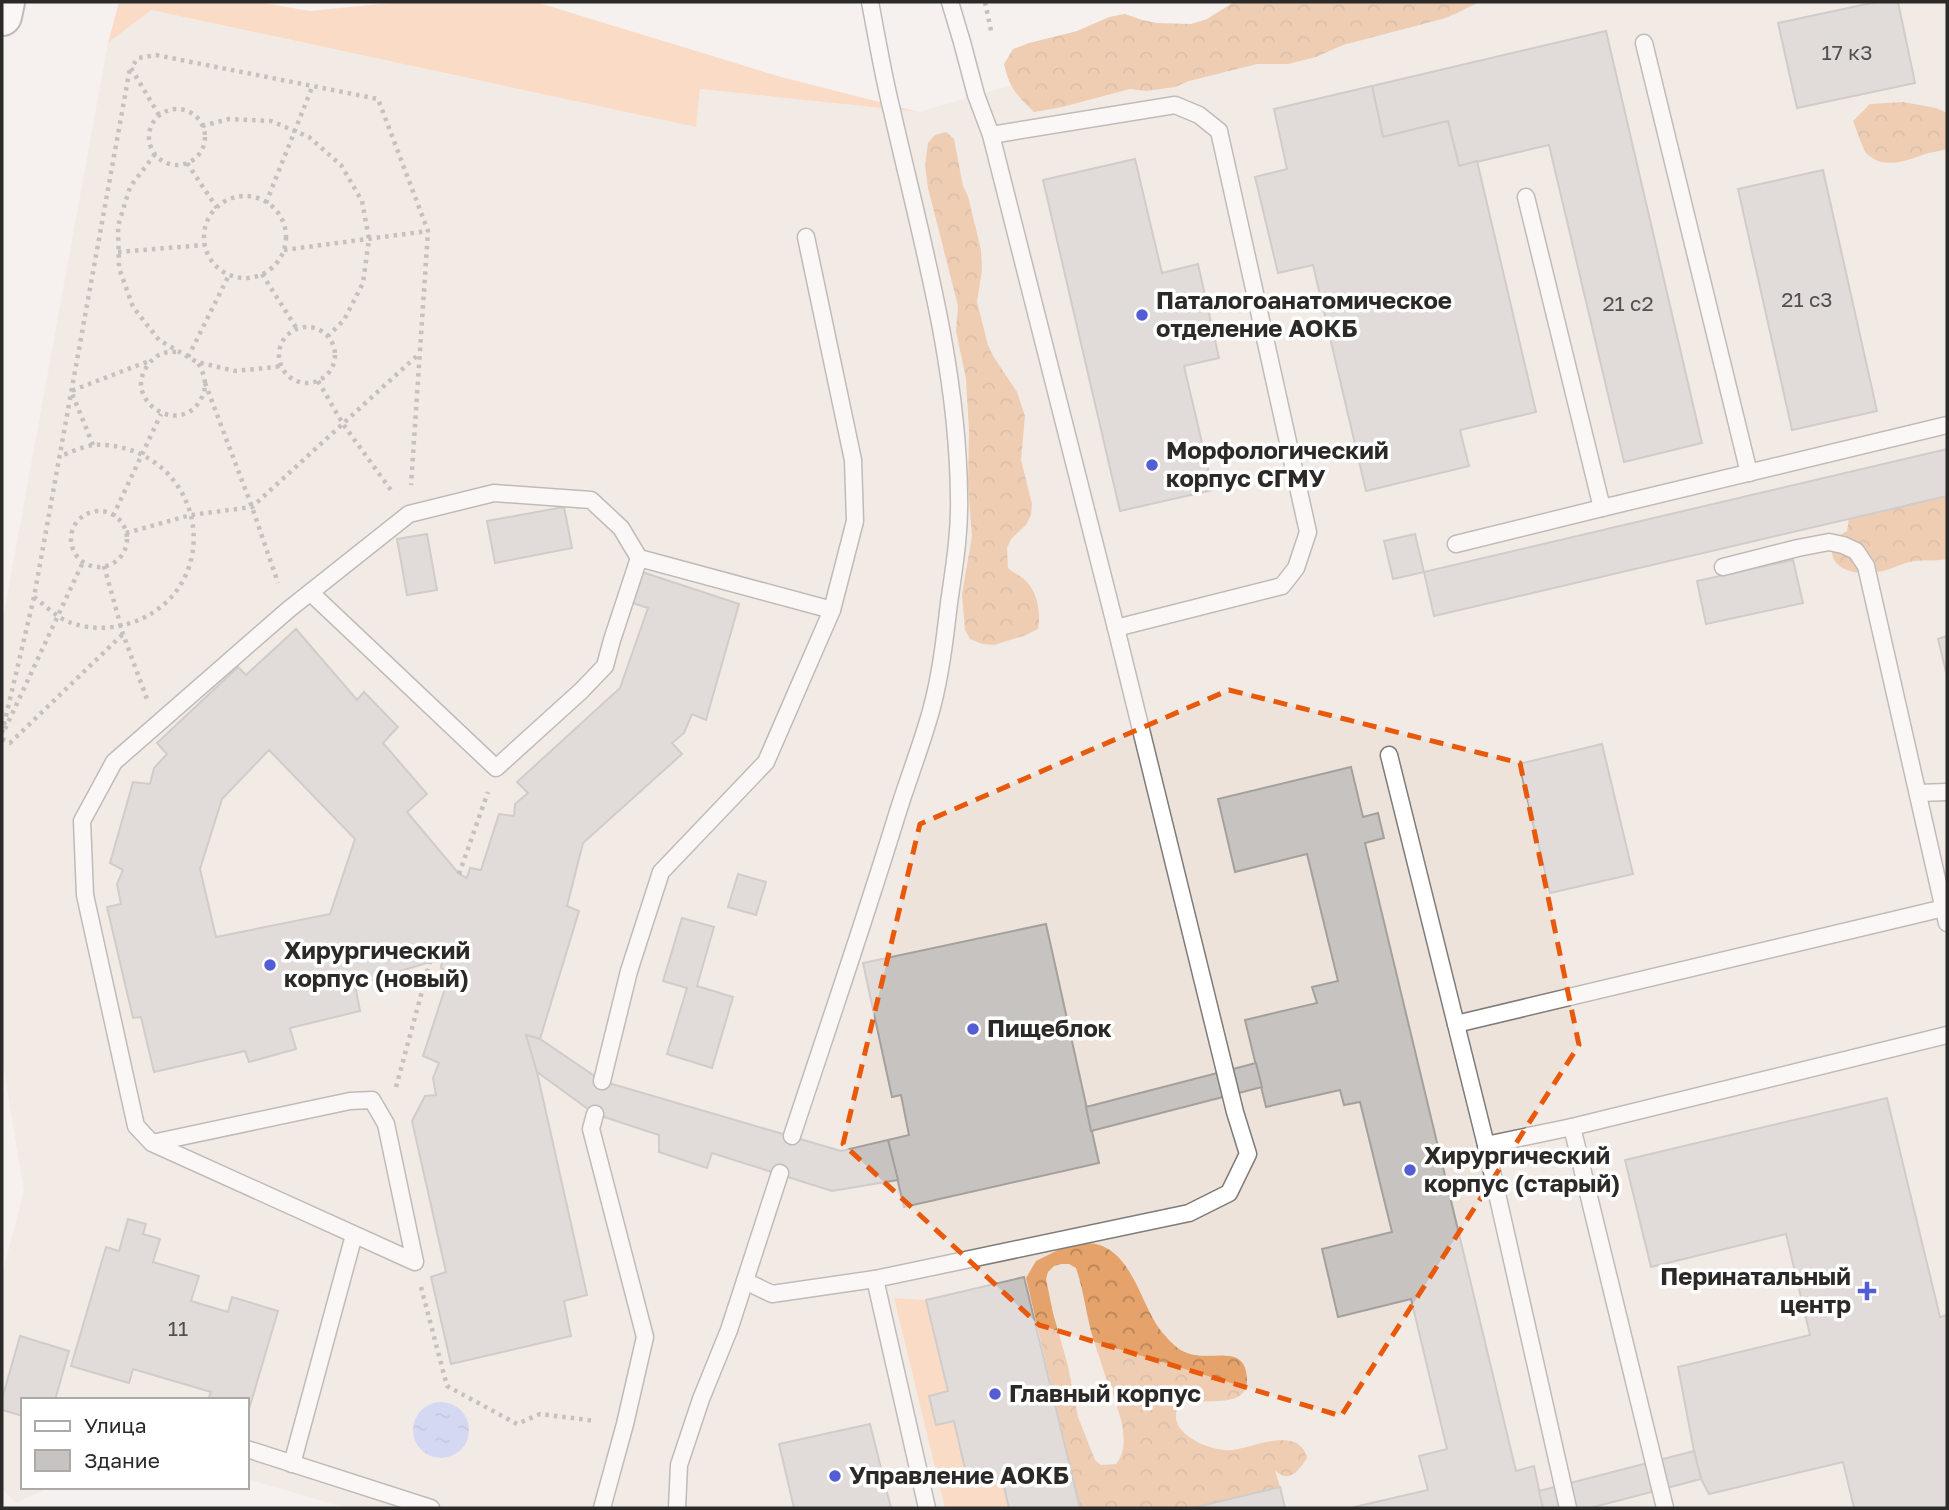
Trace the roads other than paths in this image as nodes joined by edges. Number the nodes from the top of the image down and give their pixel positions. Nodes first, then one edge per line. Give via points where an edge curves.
1 (5, 2) edge
2 (870, 2) edge
3 (950, 2) edge
4 (2, 16) edge
5 (1644, 43) dead end
6 (991, 135) junction
7 (1527, 197) dead end
8 (806, 237) dead end
9 (1947, 425) edge
10 (1749, 473) junction
11 (1602, 508) junction
12 (1456, 544) dead end
13 (639, 558) junction
14 (1723, 566) dead end
15 (311, 593) junction
16 (832, 610) junction
17 (1116, 628) junction
18 (1389, 755) dead end
19 (1947, 792) edge
20 (1918, 793) junction
21 (1946, 915) edge
22 (1456, 1024) junction
23 (1947, 1035) edge
24 (602, 1081) dead end
25 (595, 1114) dead end
26 (1572, 1127) junction
27 (792, 1136) dead end
28 (152, 1143) junction
29 (1486, 1145) junction
30 (780, 1173) dead end
31 (354, 1235) junction
32 (875, 1279) junction
33 (745, 1281) junction
34 (248, 1449) edge
35 (292, 1464) junction
36 (430, 1508) edge
37 (602, 1508) edge
38 (677, 1508) edge
39 (927, 1508) edge
40 (1568, 1508) edge
41 (1665, 1508) edge

1 - 4 main road
2 - 27 lane via 945,351 958,460 957,545 933,703
3 - 6 lane
5 - 10 lane
6 - 17 lane
6 - 17 lane via 1175,105 1199,115 1219,131 1308,532 1296,568 1282,586
7 - 11 lane
8 - 16 lane via 853,460 855,521
9 - 10 lane
10 - 11 lane
11 - 12 lane
13 - 15 lane via 621,528 591,500 494,493 409,514
13 - 15 lane via 605,666 496,768
13 - 16 lane
14 - 20 lane via 1829,542 1856,551 1866,566
15 - 28 lane via 114,762 82,821 85,895 136,1126
16 - 24 lane via 766,762 661,872 629,971
17 - 32 lane via 1248,1154 1228,1193 1189,1213
18 - 22 lane
19 - 20 lane
20 - 21 lane
21 - 22 lane
22 - 29 lane
23 - 26 lane
25 - 37 lane via 591,1129 645,1337
26 - 29 lane
26 - 41 lane
28 - 31 lane
28 - 31 lane via 372,1100 386,1124 415,1262
29 - 40 lane
30 - 33 lane
31 - 35 lane
32 - 33 lane via 772,1294
32 - 39 lane
33 - 38 lane via 679,1465
34 - 35 lane
35 - 36 lane

